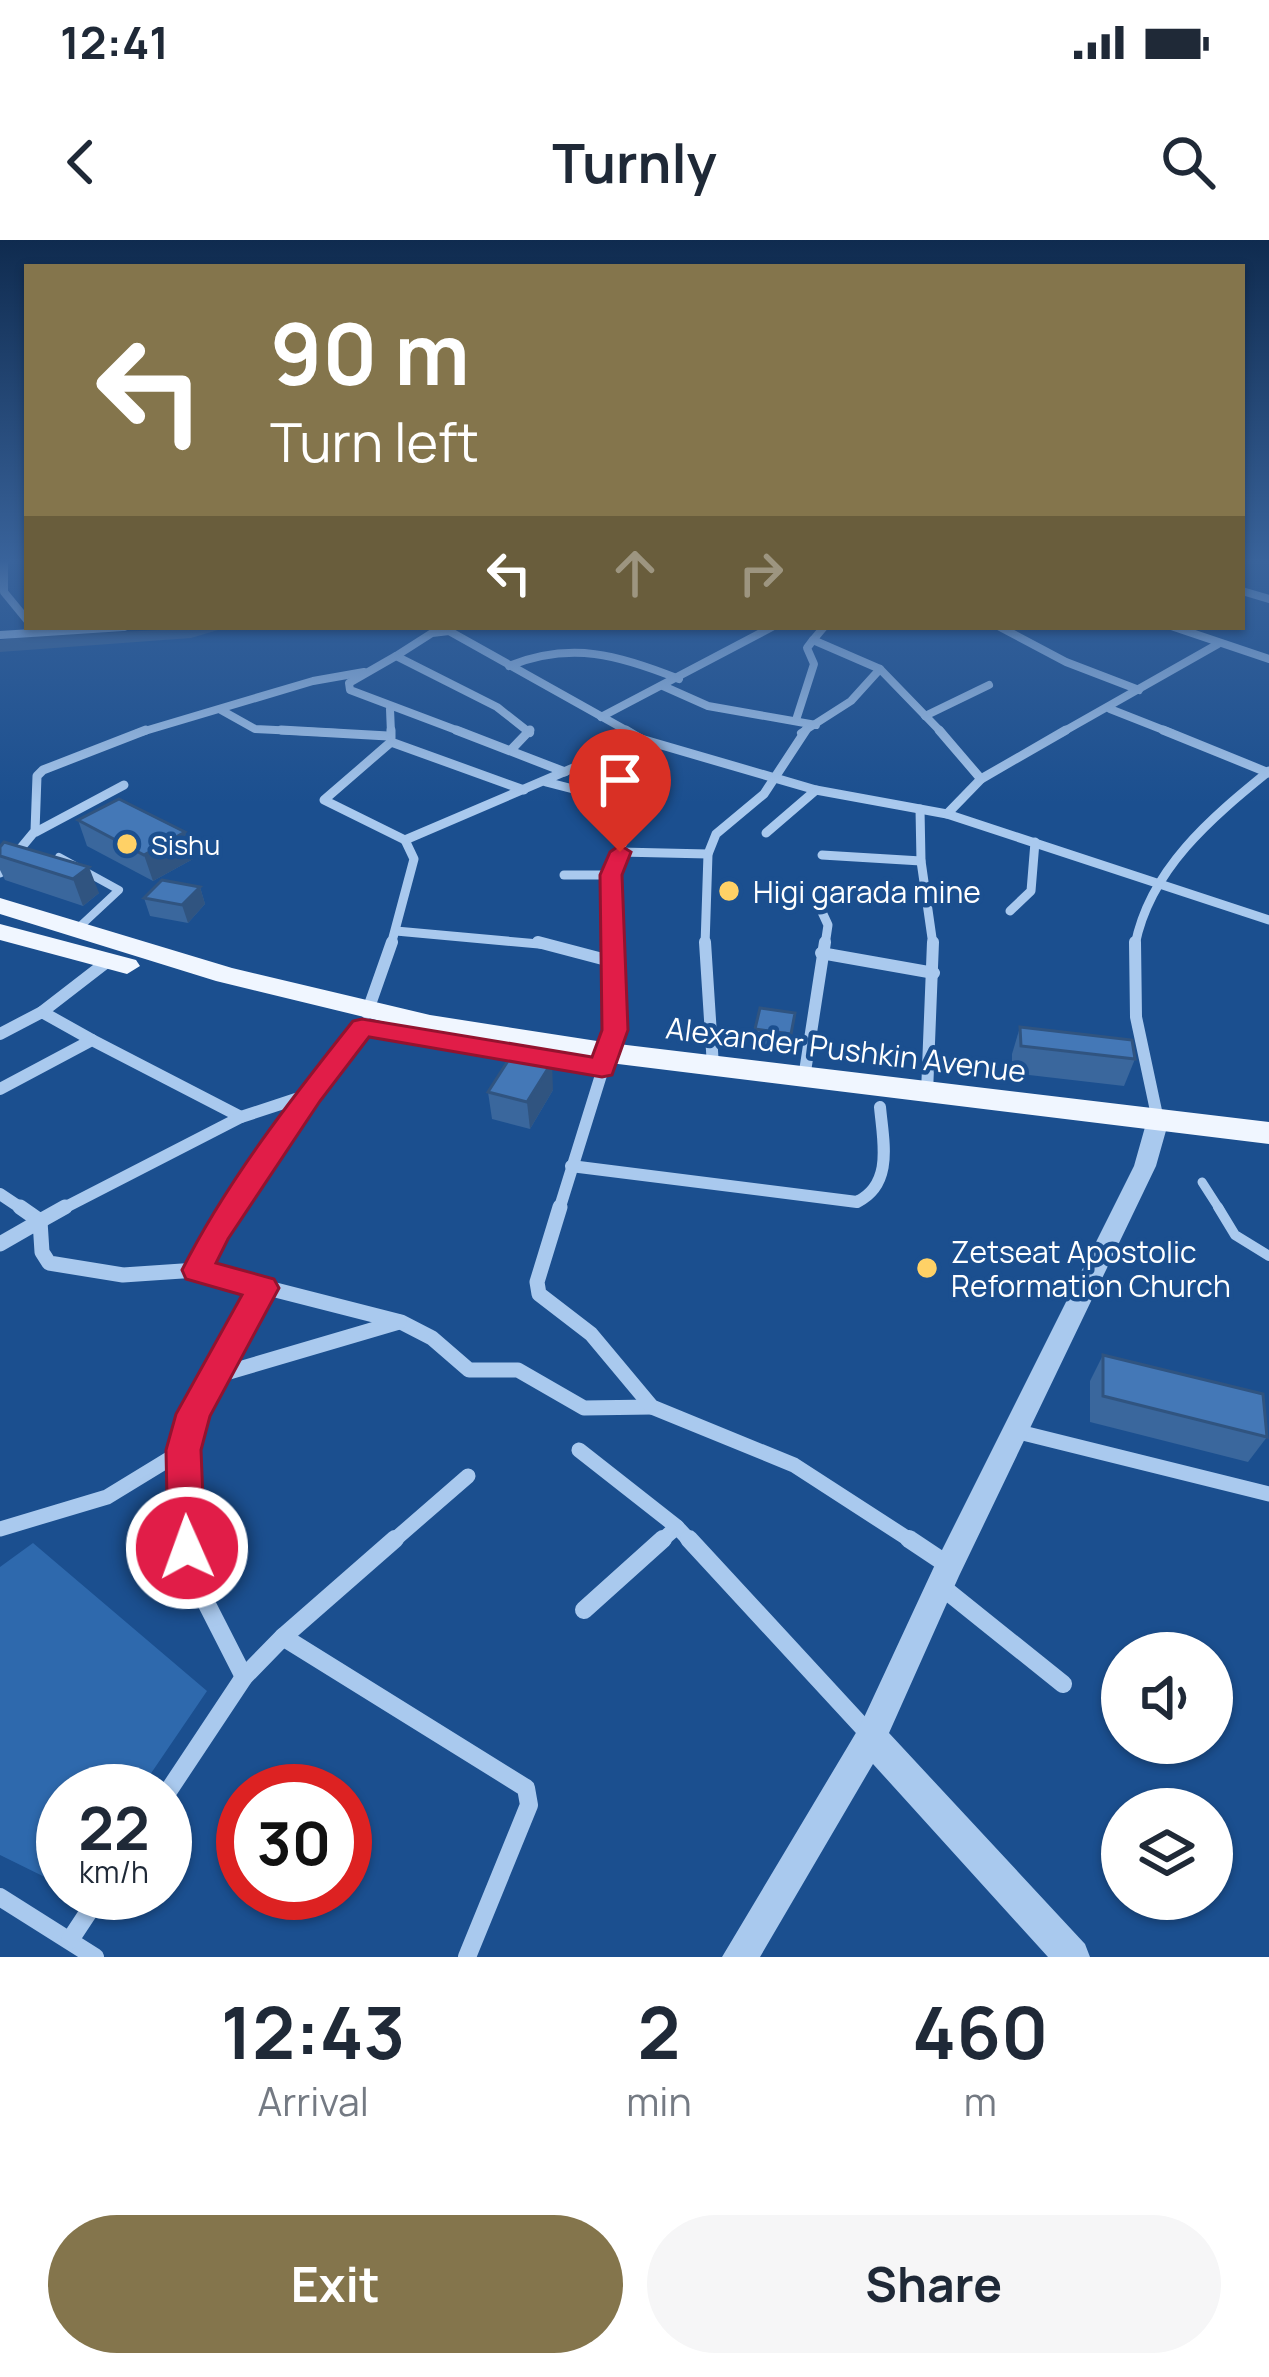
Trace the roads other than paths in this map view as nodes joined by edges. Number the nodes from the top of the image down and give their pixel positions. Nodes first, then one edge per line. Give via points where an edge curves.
1 (416, 643) edge
2 (468, 643) edge
3 (743, 643) edge
4 (811, 643) edge
5 (820, 643) edge
6 (1030, 643) edge
7 (1218, 644) joint
8 (396, 656) junction
9 (1269, 659) edge
10 (508, 666) junction
11 (880, 669) junction
12 (366, 672) junction
13 (679, 679) junction
14 (988, 685) dead end
15 (663, 686) junction
16 (1139, 690) junction
17 (390, 709) junction
18 (1110, 709) junction
19 (221, 710) junction
20 (925, 716) junction
21 (601, 718) junction
22 (796, 720) junction
23 (816, 725) junction
24 (389, 739) junction
25 (641, 739) junction
26 (511, 750) junction
27 (565, 772) junction
28 (1268, 772) edge
29 (981, 779) junction
30 (775, 780) junction
31 (546, 782) junction
32 (124, 784) dead end
33 (525, 790) junction
34 (816, 790) junction
35 (920, 809) junction
36 (947, 814) junction
37 (36, 832) junction
38 (766, 833) dead end
39 (405, 840) junction
40 (1035, 842) junction
41 (620, 852) junction
42 (708, 854) junction
43 (822, 855) dead end
44 (59, 856) edge
45 (920, 861) junction
46 (0, 873) edge
47 (564, 875) dead end
48 (611, 875) junction
49 (1160, 884) junction
50 (816, 899) dead end
51 (0, 906) edge
52 (1010, 911) dead end
53 (1269, 920) edge
54 (76, 930) junction
55 (0, 932) edge
56 (396, 932) junction
57 (821, 953) junction
58 (108, 961) junction
59 (614, 962) junction
60 (934, 973) junction
61 (42, 1012) junction
62 (365, 1020) junction
63 (0, 1034) edge
64 (92, 1040) junction
65 (606, 1061) junction
66 (713, 1066) junction
67 (817, 1087) junction
68 (0, 1089) edge
69 (927, 1093) junction
70 (310, 1094) junction
71 (880, 1107) junction
72 (241, 1117) junction
73 (1155, 1129) junction
74 (1269, 1133) edge
75 (1269, 1154) edge
76 (571, 1166) junction
77 (1202, 1182) dead end
78 (0, 1194) edge
79 (40, 1220) junction
80 (0, 1244) edge
81 (1269, 1256) edge
82 (197, 1270) junction
83 (263, 1288) junction
84 (400, 1322) junction
85 (212, 1377) junction
86 (652, 1407) junction
87 (1015, 1431) junction
88 (184, 1450) junction
89 (579, 1450) dead end
90 (468, 1476) dead end
91 (1269, 1494) edge
92 (677, 1527) junction
93 (0, 1528) edge
94 (945, 1576) junction
95 (584, 1610) dead end
96 (284, 1637) junction
97 (244, 1677) junction
98 (1063, 1684) dead end
99 (872, 1737) junction
100 (186, 1764) edge
101 (0, 1897) edge
102 (83, 1920) edge
103 (70, 1940) junction
104 (95, 1957) edge
105 (467, 1957) edge
106 (740, 1957) edge
107 (1072, 1957) edge

1 - 8 street
2 - 10 street
3 - 13 street
4 - 22 street via 814,664
5 - 11 street
6 - 16 street
7 - 9 street
7 - 16 street
8 - 12 street
8 - 26 street via 532,732
10 - 13 street via 566,648
10 - 21 street
11 - 20 street
11 - 23 street
12 - 17 street via 350,690
12 - 19 street
13 - 15 street
14 - 20 street
15 - 21 street
15 - 22 street via 708,706
16 - 18 street
17 - 24 street
17 - 26 street
18 - 28 street
18 - 29 street
19 - 24 street via 255,729
19 - 37 street via 43,770
20 - 29 street
21 - 25 street
22 - 23 street
23 - 30 street via 792,743
24 - 33 street
24 - 39 street via 324,800
25 - 27 street
25 - 30 street
26 - 27 street
27 - 31 street
28 - 49 street via 1179,852
29 - 36 street
30 - 34 street
30 - 42 street via 716,834
31 - 33 street
31 - 41 street via 616,800
32 - 37 street
33 - 39 street
34 - 35 street
34 - 38 street
35 - 36 street
35 - 45 street
36 - 40 street
37 - 46 street
39 - 56 street via 414,859
40 - 49 street
40 - 52 street via 1034,890
41 - 42 street
41 - 48 street
42 - 66 street
43 - 45 street
44 - 54 lane via 119,890
45 - 60 street
47 - 48 street
48 - 59 street
49 - 53 street
49 - 73 street via 1133,962
50 - 57 street via 828,926
51 - 54 main road, Alexander Pushkin Avenue
54 - 62 main road, Alexander Pushkin Avenue
55 - 58 main road, Alexander Pushkin Avenue
56 - 59 street via 538,943
56 - 62 street
57 - 60 street
57 - 67 street
58 - 61 street
58 - 62 main road, Alexander Pushkin Avenue
59 - 65 street via 615,1030
60 - 69 street
61 - 63 street
61 - 64 street
62 - 65 main road, Alexander Pushkin Avenue
62 - 70 street
64 - 68 street
64 - 72 street
65 - 66 main road, Alexander Pushkin Avenue
65 - 67 main road, Alexander Pushkin Avenue
65 - 76 street
66 - 67 main road, Alexander Pushkin Avenue
67 - 69 main road, Alexander Pushkin Avenue
67 - 71 main road, Alexander Pushkin Avenue
69 - 73 main road, Alexander Pushkin Avenue
70 - 72 street
70 - 82 street
71 - 73 main road, Alexander Pushkin Avenue
71 - 76 street via 879,1189 856,1202
72 - 79 street
73 - 74 main road, Alexander Pushkin Avenue
73 - 75 main road, Alexander Pushkin Avenue
73 - 87 street
76 - 86 street via 539,1294 591,1334
77 - 81 lane via 1235,1235
78 - 79 street
79 - 80 street
79 - 82 street via 49,1263 122,1278
82 - 83 street
83 - 84 street
83 - 85 street
84 - 85 street
84 - 86 street via 469,1370 531,1374 584,1408
85 - 88 street
86 - 94 street via 794,1465
87 - 91 street
87 - 94 street
88 - 93 street via 107,1498
88 - 97 street via 190,1573
89 - 92 street
90 - 96 street
92 - 95 street
92 - 99 street
94 - 98 street
94 - 99 street
96 - 97 street
96 - 105 street via 526,1788 529,1805
97 - 100 street
99 - 106 street
99 - 107 street
101 - 103 street
102 - 103 street
103 - 104 street

